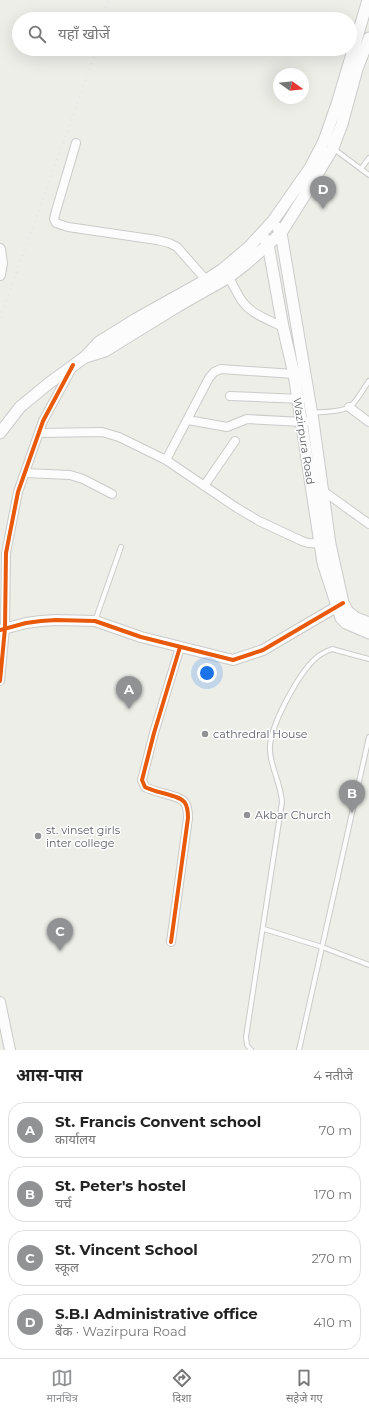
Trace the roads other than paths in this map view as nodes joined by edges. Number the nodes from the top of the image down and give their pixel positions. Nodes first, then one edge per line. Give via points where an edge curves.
1 (368, 0) edge
2 (366, 16) edge
3 (369, 38) edge
4 (357, 43) edge
5 (353, 56) edge
6 (76, 142) dead end
7 (328, 145) junction
8 (369, 158) edge
9 (361, 169) junction
10 (369, 175) edge
11 (273, 222) junction
12 (281, 233) junction
13 (261, 234) junction
14 (268, 244) junction
15 (0, 249) edge
16 (226, 273) junction
17 (0, 275) edge
18 (206, 280) junction
19 (284, 327) junction
20 (85, 357) junction
21 (73, 365) junction
22 (294, 374) junction
23 (369, 380) edge
24 (230, 396) dead end
25 (303, 399) junction
26 (349, 407) junction
27 (306, 417) junction
28 (188, 420) junction
29 (369, 422) edge
30 (0, 433) edge
31 (39, 433) junction
32 (235, 440) dead end
33 (166, 460) junction
34 (24, 473) junction
35 (204, 486) junction
36 (322, 490) junction
37 (112, 494) dead end
38 (369, 524) edge
39 (325, 544) junction
40 (121, 547) dead end
41 (340, 605) junction
42 (95, 621) junction
43 (369, 623) edge
44 (2, 629) edge
45 (369, 632) edge
46 (180, 647) junction
47 (369, 659) edge
48 (0, 681) edge
49 (369, 737) edge
50 (264, 929) junction
51 (171, 942) dead end
52 (322, 947) junction
53 (369, 965) edge
54 (0, 1002) edge
55 (10, 1050) edge
56 (251, 1050) edge
57 (298, 1050) edge

1 - 2 main road
2 - 4 main road
3 - 7 main road via 342,124
5 - 7 main road via 337,104
6 - 18 street via 56,211 56,223 169,242 177,247
7 - 9 lane
7 - 11 main road
7 - 12 main road via 304,198
8 - 9 lane
9 - 10 lane
11 - 12 main road, Wazirpura Road
11 - 13 main road
12 - 14 main road
12 - 25 main road, Wazirpura Road
13 - 14 main road, Wazirpura Road
13 - 16 main road
14 - 16 main road via 246,264
14 - 19 main road, Wazirpura Road
15 - 17 street
16 - 18 main road
16 - 19 street via 242,301 254,313
16 - 20 main road via 104,351
18 - 20 main road via 99,342
19 - 22 main road, Wazirpura Road
20 - 21 main road
21 - 30 main road via 20,407
21 - 31 street
22 - 25 main road, Wazirpura Road
22 - 28 street via 218,369 209,378
23 - 26 lane
24 - 25 street
25 - 27 main road, Wazirpura Road
26 - 27 lane
26 - 29 street
27 - 28 street via 247,419 227,427
27 - 36 main road, Wazirpura Road
27 - 39 main road, Wazirpura Road
28 - 33 street
31 - 33 street via 102,432 119,437
31 - 34 street
32 - 35 street
33 - 35 street
34 - 37 street via 70,475
34 - 44 street via 6,553
35 - 39 street via 259,521 302,541
36 - 38 street
36 - 39 main road, Wazirpura Road
39 - 41 main road, Wazirpura Road
40 - 42 lane
41 - 43 main road, Wazirpura Road via 356,618
41 - 45 main road, Wazirpura Road via 341,618 346,623
41 - 46 street via 263,650 233,660
42 - 44 street via 41,621
42 - 46 street
44 - 48 street
46 - 51 street via 142,780 145,787 152,791 180,797 187,808 188,818
47 - 50 lane via 332,649 316,657 291,692 273,732 270,752 282,802
49 - 52 lane
50 - 52 lane
50 - 56 lane via 246,1037
52 - 53 lane
52 - 57 lane
54 - 55 street

